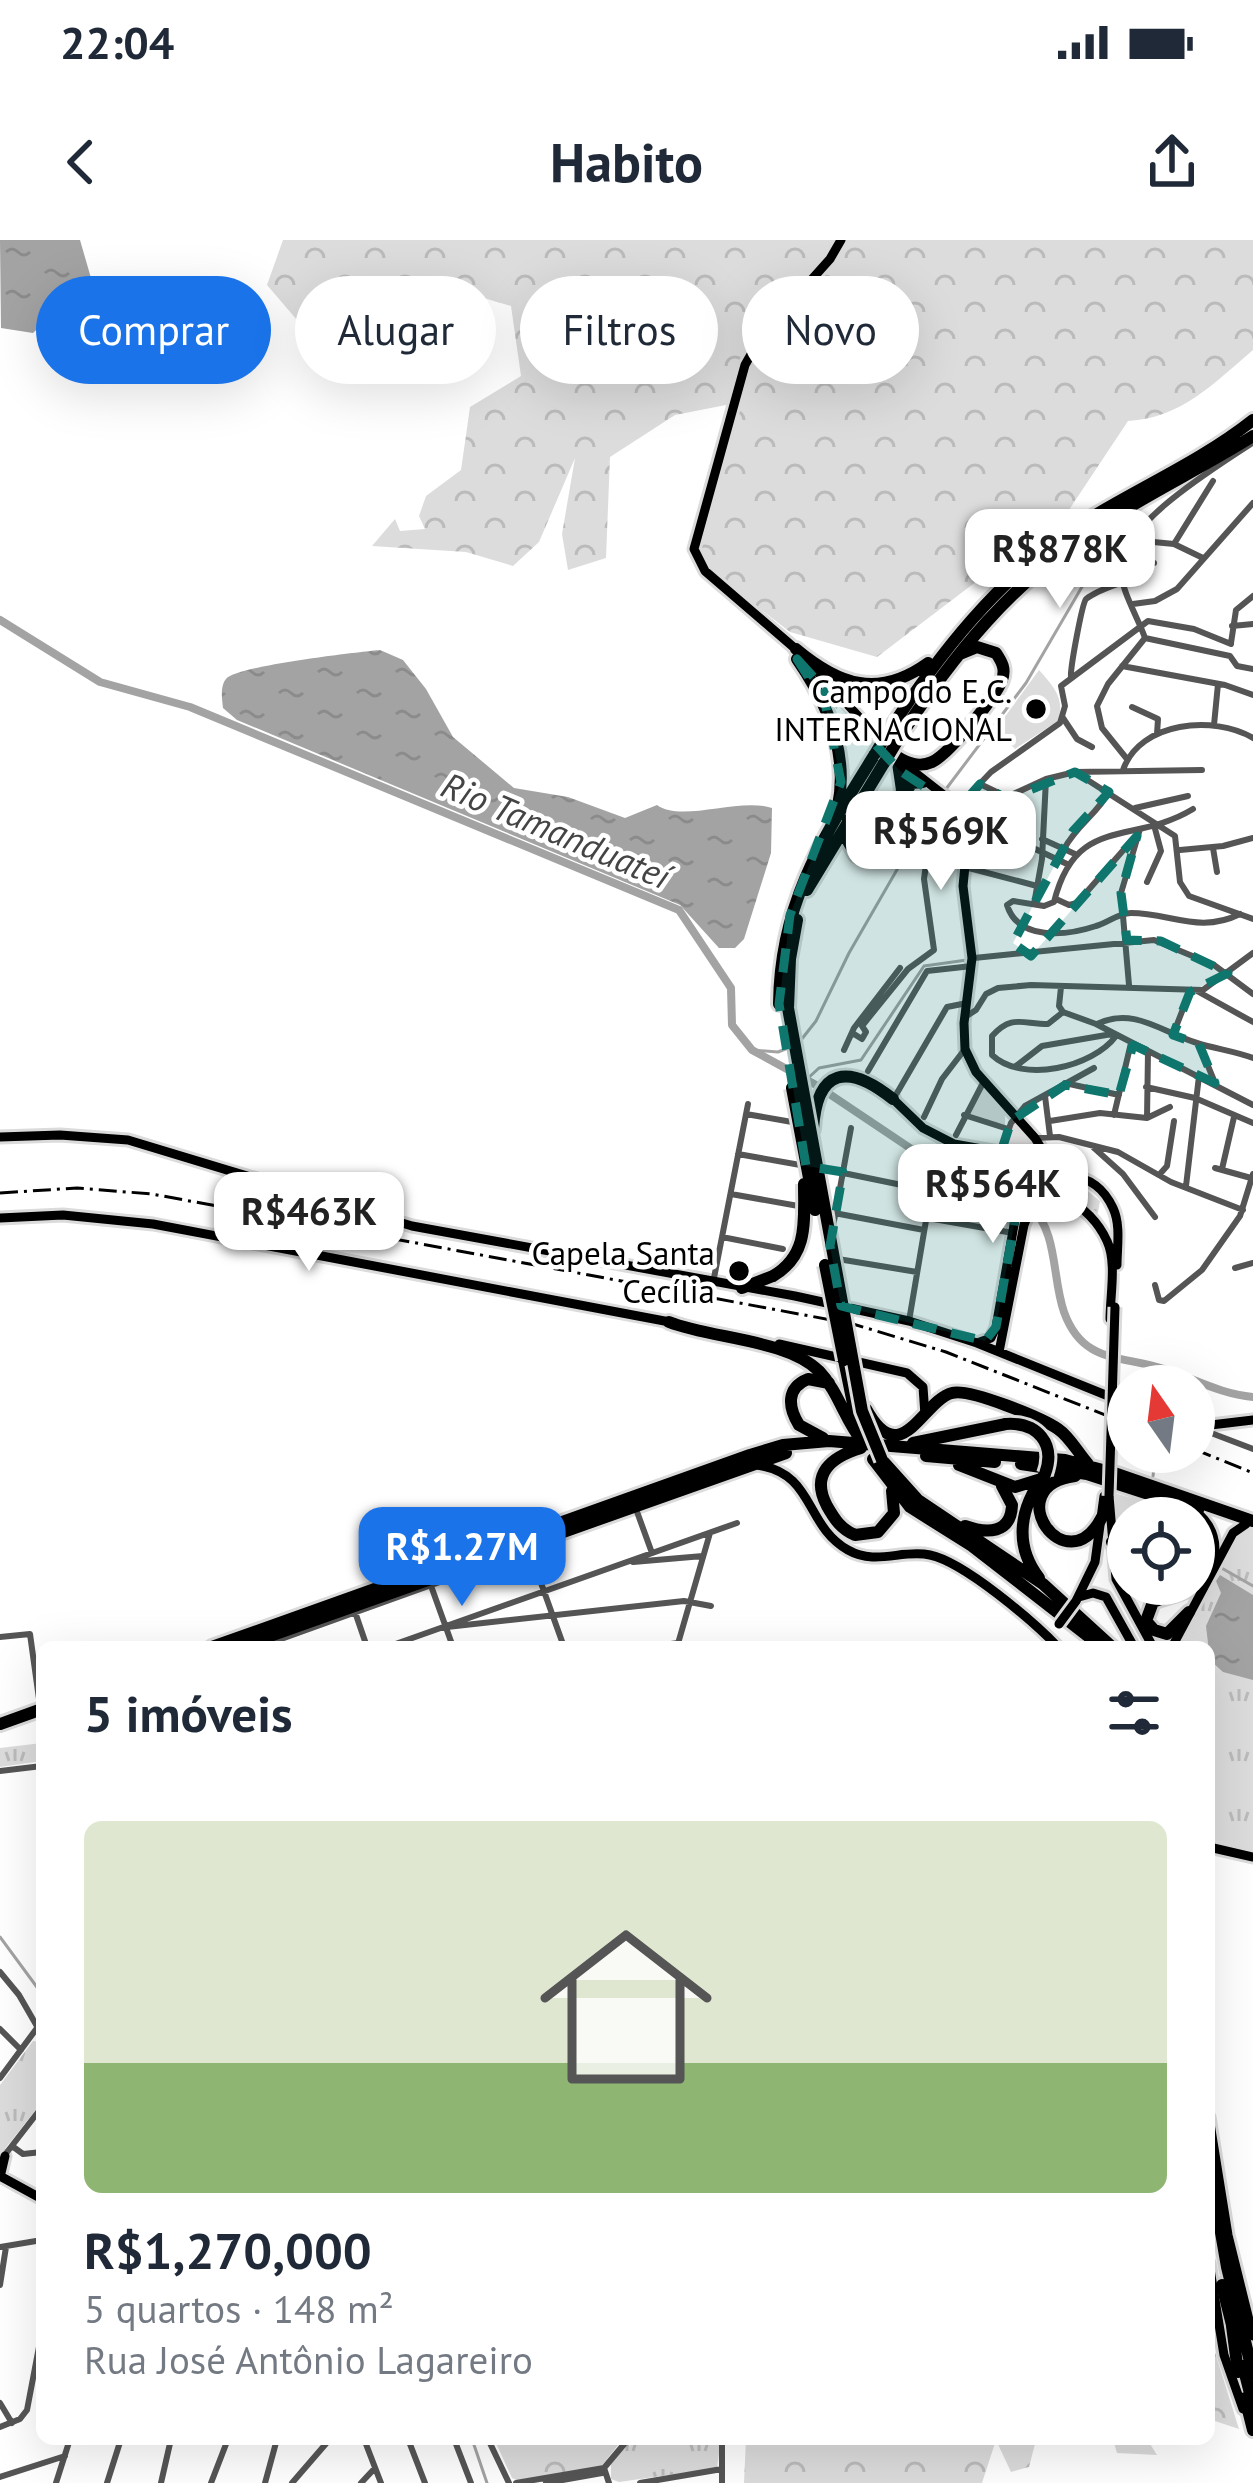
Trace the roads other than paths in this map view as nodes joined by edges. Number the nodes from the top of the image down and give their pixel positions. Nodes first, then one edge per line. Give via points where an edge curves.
1 (841, 240) edge
2 (1253, 421) edge
3 (1253, 439) edge
4 (1213, 481) dead end
5 (1253, 503) edge
6 (1132, 540) junction
7 (1174, 544) junction
8 (1203, 557) junction
9 (1121, 563) junction
10 (1154, 563) dead end
11 (1123, 582) junction
12 (1253, 596) edge
13 (1132, 604) junction
14 (1253, 625) edge
15 (1141, 626) junction
16 (1232, 626) junction
17 (955, 637) junction
18 (1145, 638) junction
19 (1231, 644) junction
20 (797, 654) junction
21 (1230, 656) junction
22 (953, 658) junction
23 (1122, 666) junction
24 (1253, 669) edge
25 (1072, 678) junction
26 (1218, 684) junction
27 (1253, 695) edge
28 (1132, 707) dead end
29 (1063, 718) junction
30 (1214, 725) junction
31 (1157, 734) junction
32 (1253, 738) edge
33 (1092, 747) dead end
34 (889, 752) junction
35 (1127, 759) junction
36 (1124, 770) junction
37 (1202, 770) dead end
38 (1075, 772) junction
39 (1046, 779) junction
40 (919, 782) junction
41 (980, 784) junction
42 (1109, 792) junction
43 (1187, 796) dead end
44 (901, 799) junction
45 (1135, 808) junction
46 (1193, 809) dead end
47 (960, 812) junction
48 (842, 819) junction
49 (1156, 825) junction
50 (1139, 832) junction
51 (1042, 838) junction
52 (1253, 838) edge
53 (1213, 848) junction
54 (1064, 849) junction
55 (1179, 850) junction
56 (1042, 852) junction
57 (1075, 854) junction
58 (966, 864) junction
59 (1066, 864) junction
60 (1217, 872) dead end
61 (1147, 882) dead end
62 (1037, 886) junction
63 (1056, 899) junction
64 (1034, 904) junction
65 (1122, 914) junction
66 (1240, 914) junction
67 (1253, 919) edge
68 (1126, 940) junction
69 (1253, 952) edge
70 (972, 962) junction
71 (1228, 974) junction
72 (906, 978) junction
73 (1061, 986) junction
74 (1129, 986) junction
75 (1194, 991) junction
76 (1253, 994) edge
77 (967, 1003) junction
78 (1063, 1012) junction
79 (965, 1017) junction
80 (1253, 1022) edge
81 (1096, 1024) junction
82 (1174, 1034) junction
83 (1114, 1035) junction
84 (1131, 1043) junction
85 (1199, 1044) junction
86 (965, 1049) junction
87 (844, 1050) dead end
88 (1148, 1052) junction
89 (1253, 1058) edge
90 (1015, 1068) junction
91 (1094, 1068) dead end
92 (868, 1071) dead end
93 (1199, 1076) junction
94 (984, 1081) junction
95 (1215, 1083) junction
96 (1065, 1084) junction
97 (1145, 1087) junction
98 (1119, 1095) junction
99 (895, 1096) junction
100 (1045, 1096) junction
101 (1195, 1098) junction
102 (748, 1104) dead end
103 (1253, 1105) edge
104 (1170, 1107) dead end
105 (746, 1114) junction
106 (964, 1115) junction
107 (1114, 1115) junction
108 (924, 1117) dead end
109 (1234, 1117) junction
110 (1011, 1118) junction
111 (1147, 1118) junction
112 (1050, 1121) junction
113 (1174, 1121) dead end
114 (792, 1122) dead end
115 (1253, 1124) edge
116 (850, 1128) dead end
117 (0, 1134) edge
118 (956, 1135) dead end
119 (1050, 1136) junction
120 (121, 1137) junction
121 (1035, 1138) junction
122 (1091, 1145) junction
123 (1003, 1152) junction
124 (808, 1153) junction
125 (739, 1154) junction
126 (1046, 1156) junction
127 (843, 1172) junction
128 (1159, 1175) junction
129 (1252, 1176) edge
130 (1073, 1177) junction
131 (933, 1179) dead end
132 (1051, 1180) junction
133 (1186, 1187) junction
134 (931, 1191) junction
135 (730, 1194) junction
136 (1058, 1196) junction
137 (1105, 1196) junction
138 (1027, 1206) junction
139 (1243, 1210) junction
140 (836, 1213) junction
141 (1084, 1214) junction
142 (926, 1217) junction
143 (1155, 1217) dead end
144 (0, 1218) edge
145 (924, 1230) junction
146 (1013, 1233) junction
147 (722, 1237) junction
148 (783, 1249) dead end
149 (828, 1258) junction
150 (1253, 1263) edge
151 (1235, 1268) dead end
152 (917, 1272) junction
153 (713, 1283) junction
154 (1155, 1285) dead end
155 (742, 1288) junction
156 (821, 1300) junction
157 (908, 1321) junction
158 (669, 1322) junction
159 (976, 1343) junction
160 (999, 1352) junction
161 (829, 1384) junction
162 (1107, 1396) edge
163 (860, 1397) junction
164 (924, 1417) junction
165 (1253, 1420) edge
166 (1215, 1425) edge
167 (1215, 1435) edge
168 (830, 1441) junction
169 (862, 1445) junction
170 (897, 1446) junction
171 (1253, 1449) edge
172 (934, 1457) junction
173 (878, 1460) junction
174 (753, 1467) junction
175 (1088, 1470) junction
176 (1043, 1476) junction
177 (997, 1481) junction
178 (890, 1484) junction
179 (1107, 1496) junction
180 (1159, 1497) edge
181 (636, 1509) junction
182 (1102, 1516) junction
183 (949, 1521) junction
184 (737, 1523) dead end
185 (1241, 1523) edge
186 (710, 1533) junction
187 (529, 1547) junction
188 (1215, 1548) edge
189 (703, 1556) junction
190 (1216, 1556) joint
191 (652, 1558) junction
192 (427, 1579) junction
193 (398, 1581) junction
194 (1043, 1584) junction
195 (544, 1592) junction
196 (1077, 1599) junction
197 (690, 1601) junction
198 (1130, 1605) edge
199 (1150, 1605) edge
200 (1192, 1605) edge
201 (711, 1606) dead end
202 (354, 1609) junction
203 (1189, 1612) junction
204 (554, 1617) junction
205 (467, 1623) junction
206 (446, 1627) junction
207 (0, 1637) edge
208 (229, 1641) edge
209 (261, 1641) edge
210 (365, 1641) edge
211 (405, 1641) edge
212 (451, 1641) edge
213 (562, 1641) edge
214 (678, 1641) edge
215 (1053, 1641) edge
216 (1059, 1641) edge
217 (1094, 1641) edge
218 (1105, 1641) edge
219 (1130, 1641) edge
220 (1150, 1641) edge
221 (1175, 1641) edge
222 (36, 1674) edge
223 (36, 1714) edge
224 (0, 1725) edge
225 (36, 1767) edge
226 (0, 1772) edge
227 (1215, 1848) edge
228 (1253, 1857) edge
229 (0, 1972) edge
230 (36, 2025) edge
231 (0, 2029) edge
232 (36, 2036) edge
233 (21, 2050) junction
234 (0, 2078) edge
235 (36, 2115) edge
236 (36, 2153) edge
237 (6, 2154) edge
238 (1215, 2154) edge
239 (0, 2174) edge
240 (36, 2195) edge
241 (1215, 2200) edge
242 (1215, 2238) edge
243 (36, 2241) edge
244 (3, 2246) edge
245 (0, 2285) edge
246 (1215, 2314) edge
247 (1236, 2326) junction
248 (1253, 2336) edge
249 (1253, 2360) edge
250 (36, 2365) edge
251 (1253, 2374) edge
252 (0, 2403) edge
253 (1253, 2405) edge
254 (12, 2423) junction
255 (0, 2427) edge
256 (1253, 2432) edge
257 (68, 2445) edge
258 (119, 2445) edge
259 (170, 2445) edge
260 (225, 2445) edge
261 (275, 2445) edge
262 (325, 2445) edge
263 (366, 2445) edge
264 (411, 2445) edge
265 (456, 2445) edge
266 (491, 2445) edge
267 (623, 2445) edge
268 (722, 2445) edge
269 (65, 2456) junction
270 (375, 2468) junction
271 (722, 2469) junction
272 (603, 2471) junction
273 (0, 2477) edge
274 (56, 2483) edge
275 (107, 2483) edge
276 (161, 2483) edge
277 (211, 2483) edge
278 (265, 2483) edge
279 (292, 2483) edge
280 (361, 2483) edge
281 (381, 2483) edge
282 (425, 2483) edge
283 (471, 2483) edge
284 (512, 2483) edge
285 (546, 2483) edge
286 (609, 2483) edge
287 (640, 2483) edge
288 (722, 2483) edge

1 - 20 main road via 745,365 694,545 700,565
2 - 17 highway via 1056,542
3 - 6 street
3 - 22 highway via 1049,561
4 - 7 street
5 - 8 street
6 - 7 street
6 - 9 street
7 - 8 street
8 - 13 street via 1170,594
9 - 10 street
9 - 11 street
11 - 13 street
11 - 25 street via 1082,605
12 - 16 street
13 - 15 street
14 - 16 street
15 - 18 street
15 - 19 street via 1153,620
15 - 25 street
16 - 19 street
17 - 20 highway via 916,672 879,684 834,678
17 - 34 highway
18 - 21 street
18 - 23 street
19 - 21 street
20 - 34 main road
20 - 48 highway via 831,719
21 - 24 street
22 - 34 highway
22 - 34 highway via 990,649 1003,664 1000,684 934,761 912,764
23 - 26 street
23 - 35 street via 1097,710
25 - 29 street via 1059,688
26 - 27 street
26 - 30 street
28 - 31 street via 1158,719
29 - 33 street
29 - 41 street
30 - 31 street
30 - 32 street
31 - 35 street
34 - 40 main road
34 - 44 highway
34 - 48 highway
35 - 36 street
36 - 37 street
36 - 38 street
38 - 39 street
38 - 42 street
39 - 41 street via 1007,797
39 - 51 street
40 - 44 highway
40 - 47 main road
41 - 47 street
42 - 45 street
42 - 54 street
43 - 45 street
44 - 48 highway via 892,843 878,856 851,849
45 - 49 street
46 - 49 street
47 - 58 main road via 970,833
47 - 72 street via 930,836 924,879 934,950
48 - 124 highway, bridge via 802,900 783,1006
49 - 50 street
49 - 55 street via 1175,836
49 - 61 street via 1161,851
50 - 57 street
50 - 63 street via 1077,903
50 - 65 street
51 - 54 street
51 - 56 street
52 - 53 street
53 - 55 street
53 - 60 street
54 - 57 street
55 - 66 street via 1189,896
56 - 58 street via 1006,842
56 - 59 street
56 - 62 street
57 - 59 street
58 - 62 street
58 - 70 main road
59 - 63 street
62 - 64 street
63 - 64 street
64 - 65 street via 1013,901 1007,908 1016,924 1045,932 1095,927
65 - 66 street via 1209,924
65 - 68 street
66 - 67 street
68 - 70 street
68 - 71 street via 1161,941
68 - 74 street
69 - 71 street
70 - 72 street
70 - 77 main road
71 - 75 street
71 - 76 street
72 - 87 street via 862,1026 862,1039 854,1034
72 - 92 street
73 - 74 street
73 - 78 street
73 - 79 street via 998,988
74 - 75 street
75 - 80 street
75 - 82 street
77 - 79 main road
77 - 99 street via 947,1007
78 - 81 street
78 - 90 street via 1048,1024 1013,1019 992,1036 992,1055
79 - 86 main road
81 - 82 street via 1131,1019
81 - 83 street
82 - 85 street
83 - 84 street
83 - 90 street via 1042,1046
83 - 90 street via 1102,1050 1060,1068
84 - 88 street
84 - 98 street
85 - 89 street
85 - 95 street
86 - 94 main road
86 - 108 street
88 - 93 street
88 - 97 street
91 - 96 street
93 - 95 street
93 - 101 street
94 - 106 street
94 - 110 main road
95 - 103 street
96 - 98 street
96 - 100 street
97 - 101 street
97 - 111 street
98 - 107 street
99 - 123 main road via 944,1139
99 - 124 highway, bridge via 835,1078 814,1107
100 - 110 street
100 - 112 street
101 - 109 street
101 - 133 street
102 - 105 street
104 - 111 street
105 - 114 street
105 - 125 street
106 - 110 street
106 - 118 street
107 - 111 street
107 - 112 street
109 - 115 street
109 - 129 street via 1219,1169
110 - 121 main road
110 - 123 street
112 - 119 street
113 - 128 street
116 - 127 street
117 - 120 main road
117 - 120 main road
119 - 121 street
119 - 122 street
120 - 153 main road via 412,1226
121 - 126 main road
122 - 128 street
122 - 143 street
123 - 138 main road
123 - 138 main road via 1032,1161 1037,1177
124 - 155 highway, bridge via 796,1256
124 - 163 highway, bridge
124 - 169 highway, bridge
125 - 127 street
125 - 135 street
126 - 130 main road
126 - 132 main road
127 - 134 street
127 - 140 street
128 - 133 street
129 - 139 street
130 - 132 main road
130 - 137 main road
131 - 134 street
132 - 136 main road
132 - 138 main road
133 - 139 street
134 - 142 street
135 - 140 street
135 - 147 street
136 - 138 main road
136 - 141 main road
137 - 141 main road via 1104,1212
137 - 179 main road, bridge via 1117,1222
138 - 146 main road
138 - 160 main road
139 - 154 street via 1195,1278 1166,1300
140 - 145 street
140 - 149 street
141 - 179 main road, bridge via 1109,1246
142 - 145 street
142 - 146 street
144 - 158 main road via 153,1224
145 - 152 street
146 - 159 main road via 996,1327
147 - 148 street
147 - 153 street
149 - 152 street
149 - 156 street
150 - 151 street
152 - 157 street
153 - 155 main road
155 - 156 main road
156 - 157 main road
157 - 159 main road
158 - 161 highway via 775,1349 811,1365
158 - 164 main road via 907,1372 922,1387
159 - 160 main road
160 - 162 main road
161 - 168 highway via 808,1379 791,1393 790,1406 796,1421
161 - 169 highway
163 - 164 highway, bridge via 884,1430 908,1431
163 - 173 highway, bridge
164 - 175 highway via 944,1395 965,1392 1056,1427
165 - 166 main road
167 - 171 street
168 - 170 highway
168 - 192 highway via 766,1450
169 - 172 highway
169 - 173 highway
169 - 174 highway via 803,1450
169 - 178 highway via 834,1458 820,1477 837,1522 855,1535 886,1527 895,1504
170 - 175 highway via 1065,1460
170 - 176 highway, bridge via 1030,1426 1050,1459
172 - 175 highway
172 - 177 highway
173 - 178 highway
173 - 183 highway
174 - 181 highway
174 - 215 main road via 795,1480 845,1549 948,1561
175 - 180 highway
175 - 182 highway via 1048,1484 1041,1520 1073,1542 1092,1534
175 - 185 highway
176 - 177 highway via 1020,1488
176 - 194 highway via 1027,1502 1022,1534
177 - 183 highway via 1012,1505 1001,1528
178 - 217 highway via 910,1507
179 - 182 main road
181 - 187 highway
181 - 191 street
182 - 196 main road via 1095,1562
183 - 194 highway
184 - 186 street
185 - 190 main road
186 - 189 street
186 - 191 street
187 - 192 highway
187 - 195 street
188 - 190 highway
189 - 191 street
189 - 197 street
191 - 195 street
192 - 193 highway
192 - 202 highway
192 - 206 street
193 - 202 highway via 360,1598
193 - 208 highway
194 - 218 highway
195 - 204 street
195 - 205 street
196 - 216 main road, bridge via 1059,1624
196 - 219 main road via 1106,1597
197 - 201 street
197 - 204 street
197 - 214 street
198 - 220 main road
199 - 203 highway via 1148,1626 1160,1634
200 - 203 main road
202 - 209 highway
202 - 210 street
203 - 221 main road
204 - 205 street
204 - 213 street
205 - 206 street
206 - 211 street
206 - 212 street
207 - 222 street via 31,1636
223 - 224 highway
225 - 226 street
227 - 228 main road
229 - 230 street
231 - 233 street
232 - 233 street
233 - 234 street
235 - 237 street
236 - 237 street
237 - 239 main road
238 - 248 main road
239 - 240 main road
241 - 247 highway
242 - 247 highway
243 - 244 street
244 - 245 street
246 - 256 main road
247 - 249 highway
247 - 251 highway
247 - 253 highway
247 - 256 highway via 1234,2352
250 - 254 street via 29,2404
252 - 254 street
254 - 255 street
257 - 269 street
258 - 275 street
259 - 276 street
260 - 277 street
261 - 278 street
262 - 279 street
263 - 270 street
264 - 282 street
265 - 283 street
266 - 284 street
267 - 272 street
268 - 271 street
269 - 273 street
269 - 274 street
270 - 280 street
270 - 281 street
271 - 287 street
271 - 288 street
272 - 284 street
272 - 285 street
272 - 286 street

